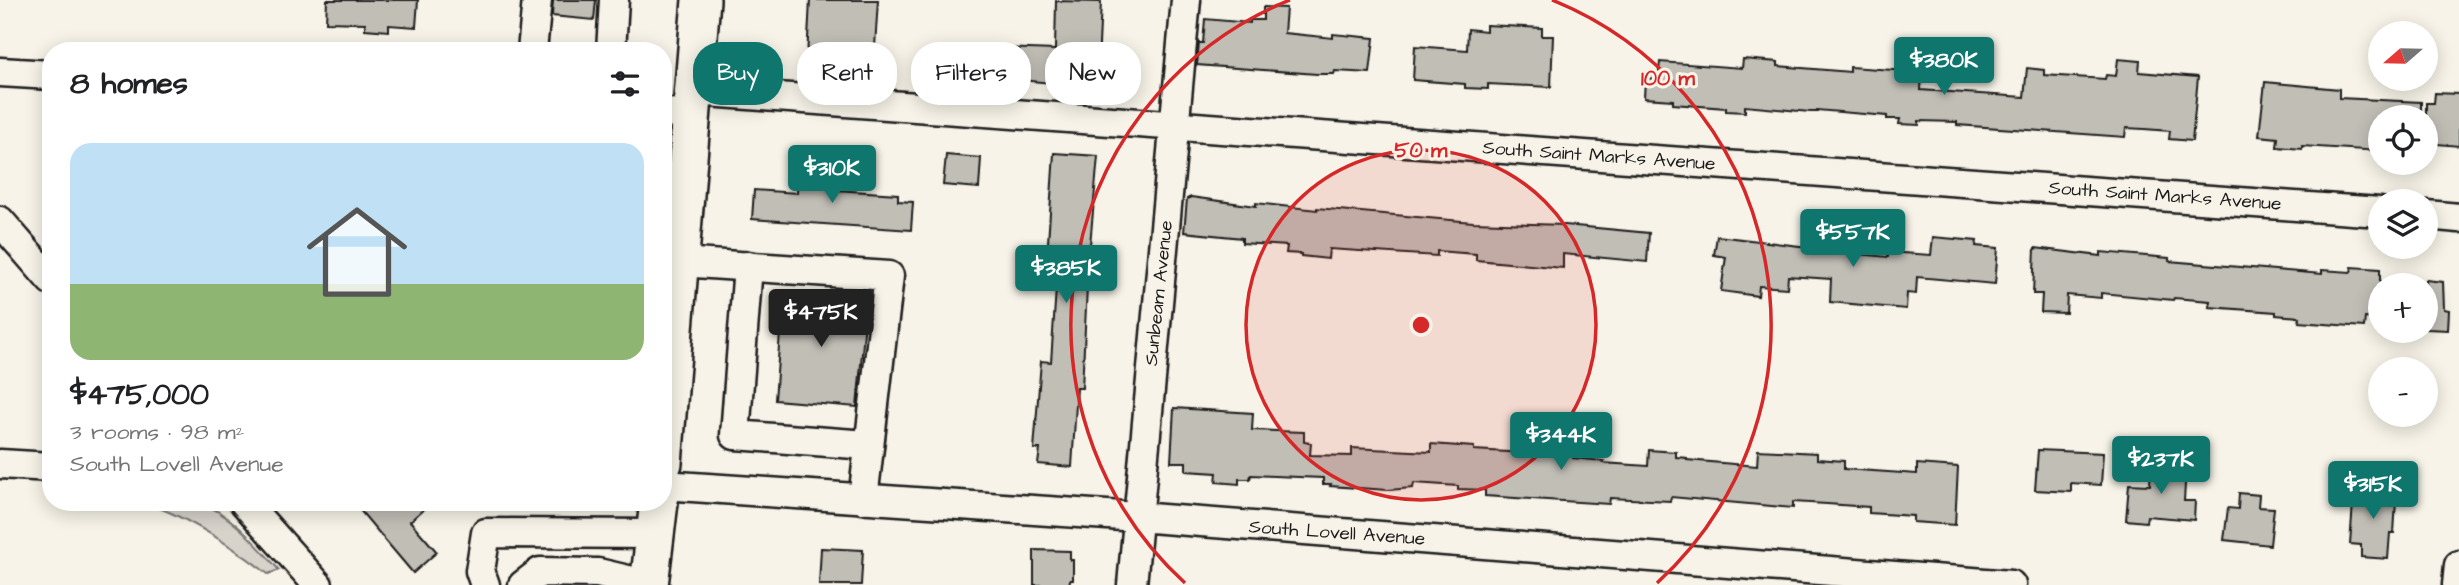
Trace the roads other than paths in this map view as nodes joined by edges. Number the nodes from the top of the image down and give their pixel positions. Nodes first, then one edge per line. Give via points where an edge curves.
1 (537, 0) edge
2 (614, 0) edge
3 (701, 0) edge
4 (1186, 0) edge
5 (533, 42) edge
6 (612, 42) edge
7 (0, 72) edge
8 (42, 74) edge
9 (683, 106) edge
10 (1176, 125) junction
11 (2368, 211) edge
12 (2438, 216) edge
13 (2459, 218) edge
14 (0, 221) edge
15 (680, 262) junction
16 (748, 266) junction
17 (42, 270) edge
18 (672, 357) edge
19 (868, 445) junction
20 (0, 464) edge
21 (42, 466) edge
22 (672, 486) edge
23 (863, 499) junction
24 (252, 511) edge
25 (1137, 517) junction
26 (657, 518) edge
27 (2459, 565) edge
28 (597, 579) edge
29 (318, 585) edge
30 (485, 585) edge
31 (523, 585) edge
32 (649, 585) edge
33 (1132, 585) edge
34 (2011, 585) edge
35 (2457, 585) edge

1 - 5 street
2 - 6 street
3 - 9 main road
4 - 10 street, Sunbeam Avenue
7 - 8 street
9 - 10 street, South Saint Marks Avenue
9 - 15 main road
10 - 11 street, South Saint Marks Avenue
10 - 25 street, Sunbeam Avenue
12 - 13 street
14 - 17 street
15 - 16 street
15 - 18 main road
16 - 19 street via 736,435
16 - 19 street via 889,276
19 - 23 street
20 - 21 street
22 - 23 street, South Lovell Avenue
23 - 25 street, South Lovell Avenue
24 - 29 street
25 - 33 street, Sunbeam Avenue
25 - 34 street, South Lovell Avenue
26 - 30 street via 486,533 481,571
26 - 32 main road
27 - 35 street
28 - 31 street via 540,572
28 - 32 street

